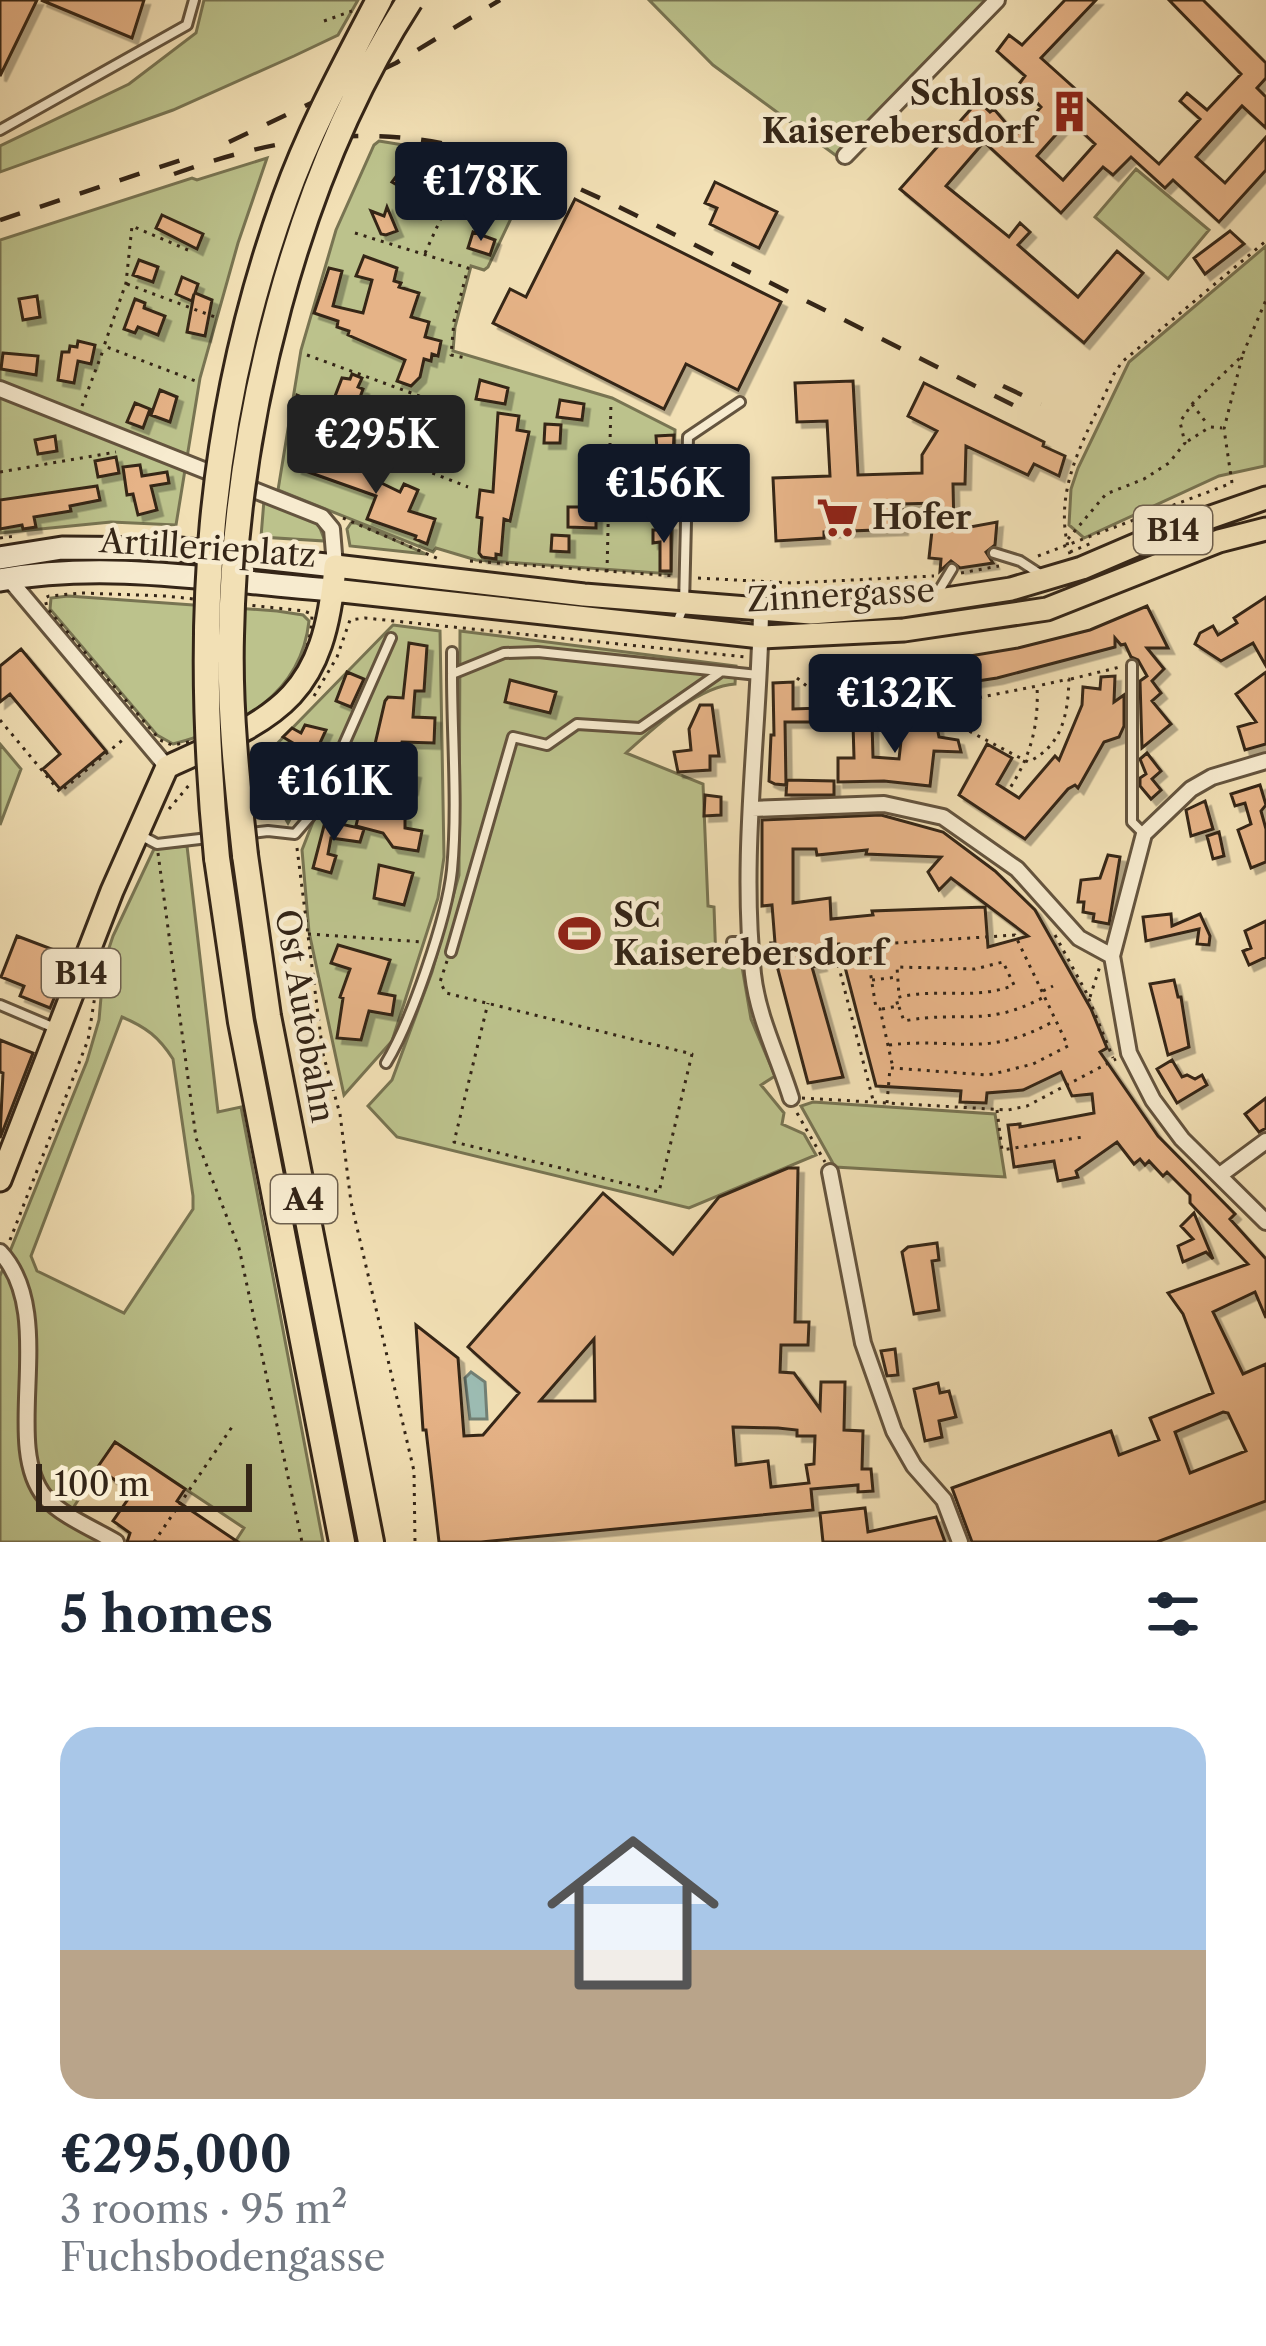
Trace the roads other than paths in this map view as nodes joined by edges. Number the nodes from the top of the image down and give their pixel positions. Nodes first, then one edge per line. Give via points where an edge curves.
1 (194, 0) edge
2 (410, 0) edge
3 (997, 0) edge
4 (370, 5) edge
5 (0, 130) edge
6 (845, 156) dead end
7 (0, 388) edge
8 (740, 402) dead end
9 (1266, 498) edge
10 (1266, 529) edge
11 (994, 553) dead end
12 (335, 566) junction
13 (4, 569) edge
14 (950, 572) road end
15 (1046, 579) junction
16 (333, 590) junction
17 (933, 601) junction
18 (684, 604) junction
19 (761, 612) junction
20 (676, 628) junction
21 (391, 638) dead end
22 (760, 647) junction
23 (452, 652) dead end
24 (1132, 665) road end
25 (720, 672) junction
26 (452, 674) junction
27 (760, 675) junction
28 (1266, 761) edge
29 (167, 767) junction
30 (752, 808) junction
31 (1144, 835) junction
32 (149, 840) junction
33 (732, 942) dead end
34 (752, 942) junction
35 (451, 952) road end
36 (1106, 960) junction
37 (0, 1006) edge
38 (59, 1029) junction
39 (386, 1063) dead end
40 (791, 1098) road end
41 (1266, 1142) edge
42 (830, 1172) road end
43 (1220, 1175) junction
44 (0, 1180) edge
45 (1266, 1222) edge
46 (2, 1253) edge
47 (116, 1542) edge
48 (342, 1542) edge
49 (371, 1542) edge
50 (960, 1542) edge

1 - 5 lane via 187,25
2 - 49 highway, Ost Autobahn / A4, bridge via 310,208 278,312 253,416 231,637 244,855 268,1016
3 - 6 street
4 - 48 highway, Ost Autobahn / A4, bridge via 286,196 250,304 211,519 204,637 206,750 241,1022
7 - 12 street via 327,520
8 - 18 lane via 688,436
9 - 15 main road, Zinnergasse / B14
10 - 22 main road, Zinnergasse / B14 via 1047,609
11 - 15 lane
12 - 13 main road, Artillerieplatz via 180,549 62,548
12 - 16 main road, Artillerieplatz
12 - 18 main road, Zinnergasse / B14
13 - 16 main road, Artillerieplatz via 149,572
13 - 29 street
14 - 17 lane
15 - 17 main road, Zinnergasse / B14
16 - 20 main road, Zinnergasse / B14
16 - 29 main road, Artillerieplatz via 314,667 288,700 255,727
17 - 19 main road, Zinnergasse / B14
18 - 19 main road, Zinnergasse / B14
18 - 20 lane
19 - 22 street
20 - 22 main road, Zinnergasse / B14
21 - 32 lane via 314,812 295,834
22 - 27 street
23 - 26 lane
24 - 31 lane via 1132,821
25 - 26 lane via 538,652 504,653
25 - 27 lane
25 - 35 lane via 640,728 577,724 547,745 513,737
26 - 39 lane via 452,871 401,1038
27 - 30 street
28 - 31 street via 1191,789
29 - 32 main road, B14
30 - 34 street
30 - 36 street via 884,803 944,817 1017,869
31 - 36 street
32 - 38 main road, B14
33 - 34 lane
34 - 40 street via 764,1029
36 - 43 street via 1121,1057
37 - 38 lane
38 - 44 main road, B14
41 - 43 street
42 - 50 street via 862,1343 894,1431 944,1500
43 - 45 street
46 - 47 street via 26,1306 26,1425 39,1487

